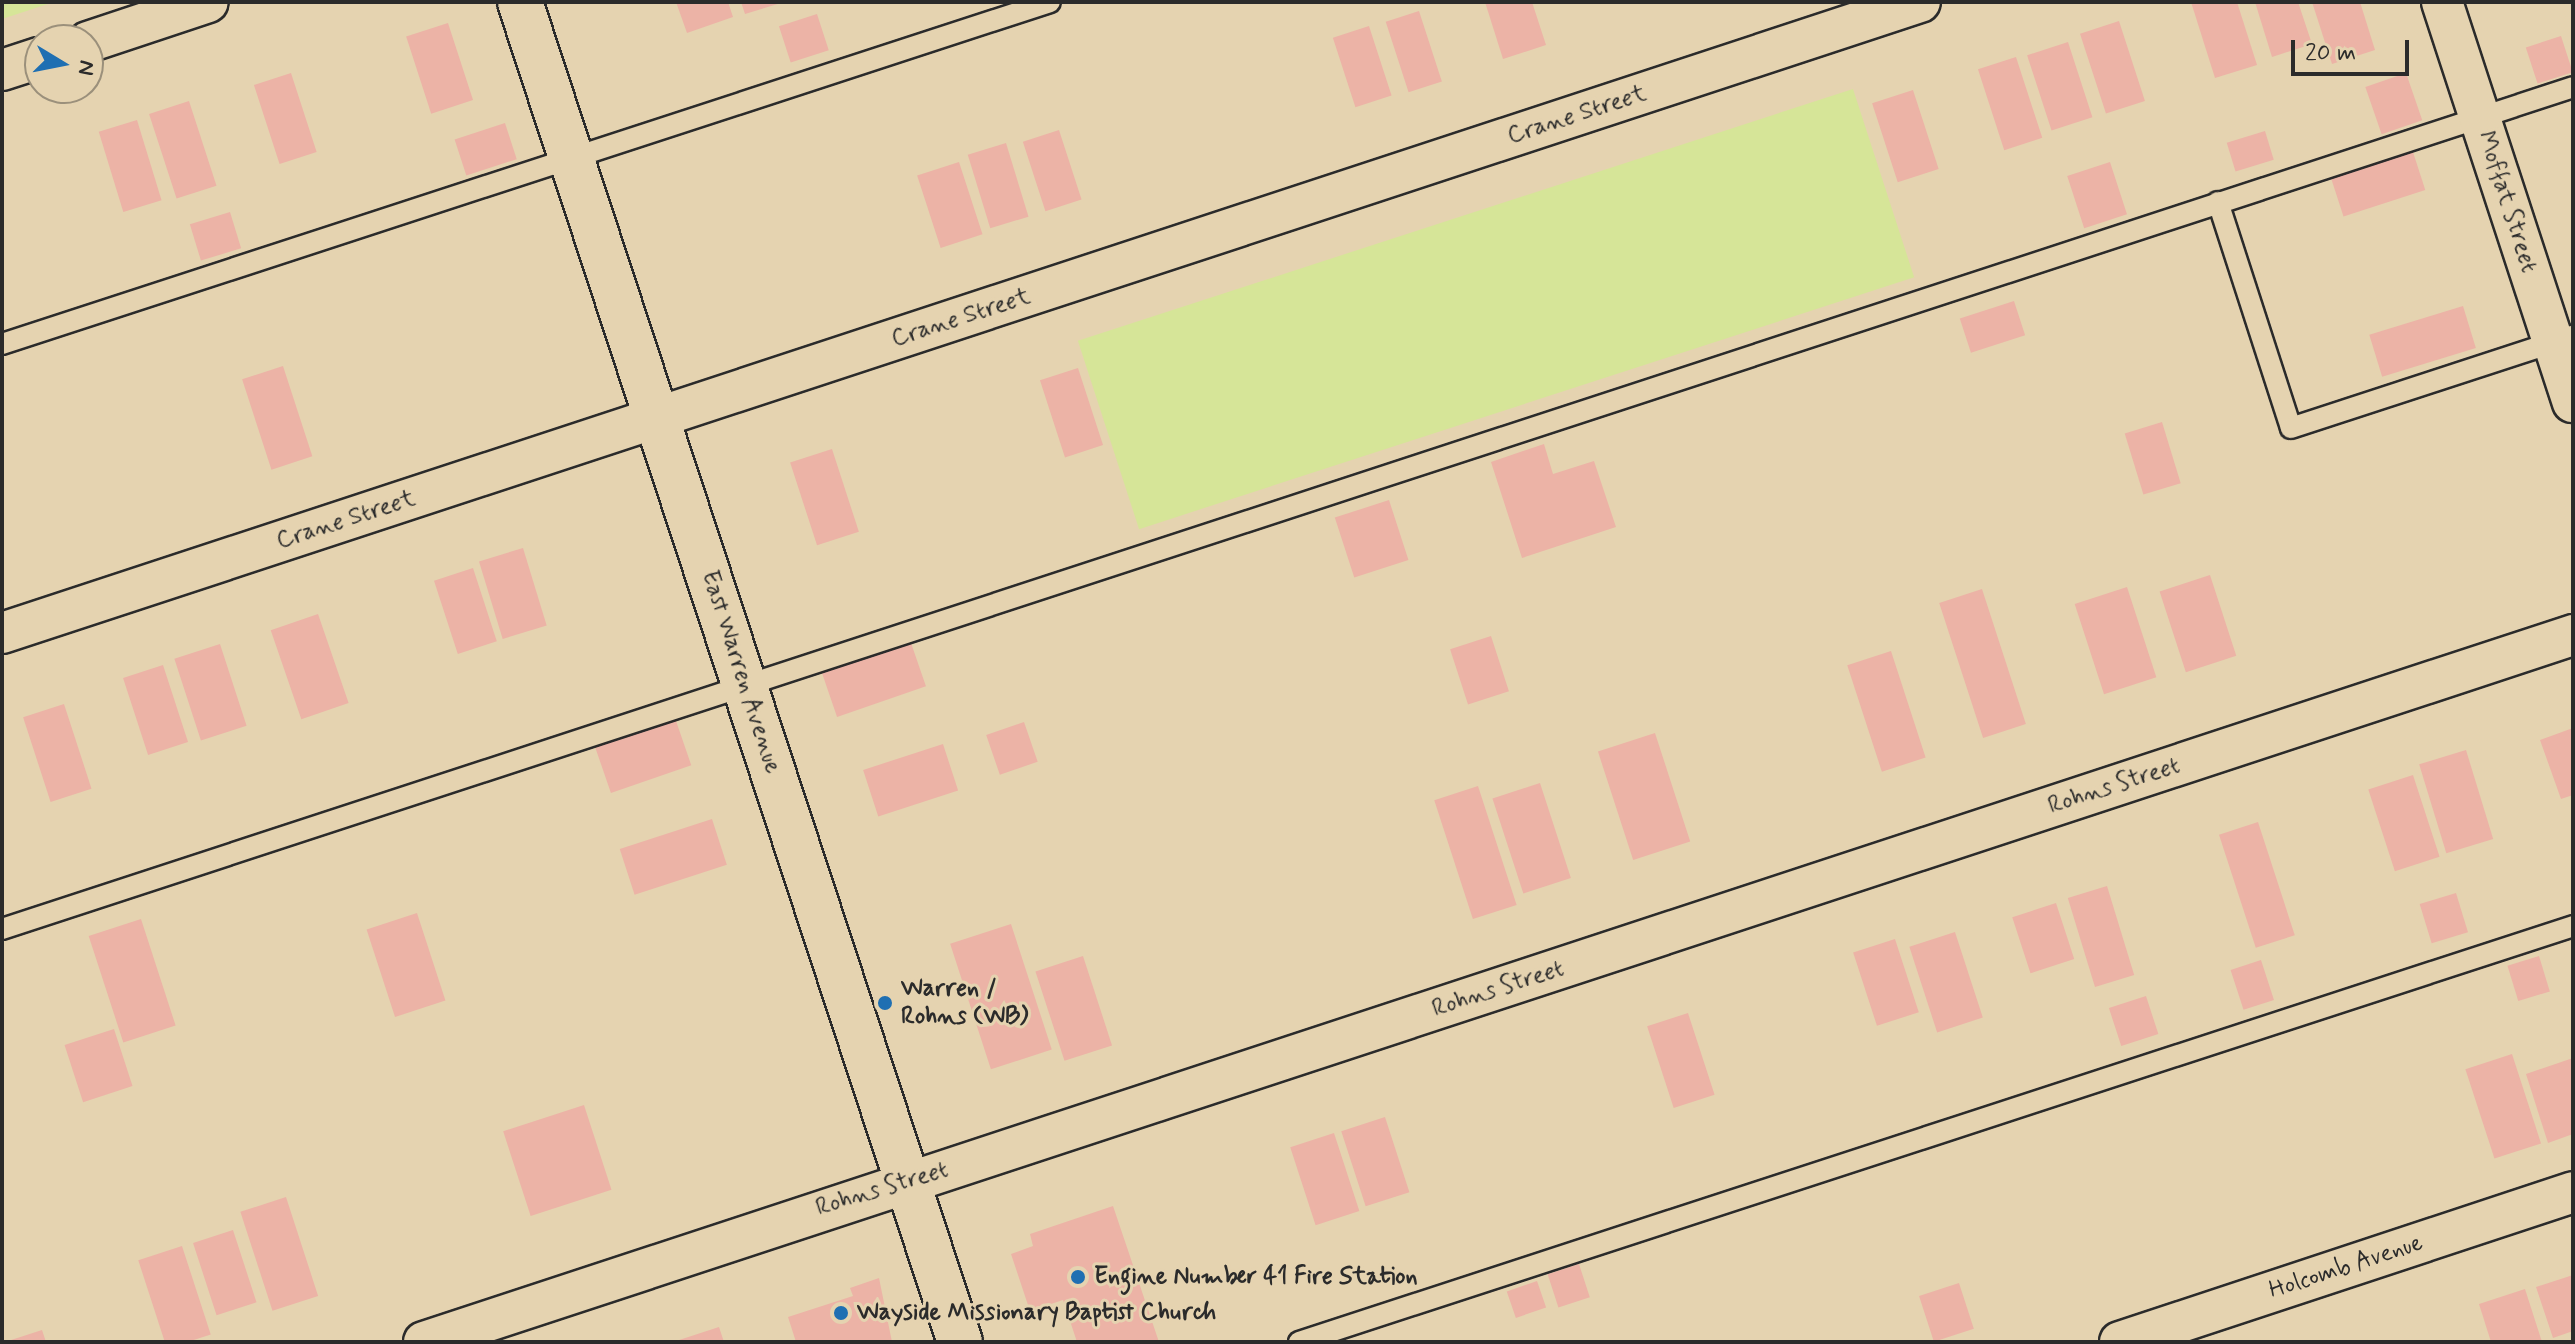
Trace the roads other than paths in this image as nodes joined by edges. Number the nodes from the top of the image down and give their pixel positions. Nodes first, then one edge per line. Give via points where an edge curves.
1 (208, 2) edge
2 (520, 2) edge
3 (1050, 2) edge
4 (1920, 2) edge
5 (2442, 2) edge
6 (104, 37) edge
7 (24, 63) edge
8 (2, 70) edge
9 (2573, 87) edge
10 (2480, 118) junction
11 (571, 158) junction
12 (2218, 202) junction
13 (2563, 339) edge
14 (2, 344) edge
15 (2573, 402) edge
16 (657, 418) junction
17 (2, 633) edge
18 (2573, 635) edge
19 (744, 681) junction
20 (2573, 926) edge
21 (2, 929) edge
22 (909, 1181) junction
23 (2573, 1192) edge
24 (424, 1342) edge
25 (960, 1342) edge
26 (1299, 1342) edge
27 (2120, 1342) edge

1 - 6 street
2 - 11 main road, East Warren Avenue
3 - 11 lane
4 - 16 street, Crane Street
5 - 10 street, Moffat Street
7 - 8 street
9 - 10 lane
10 - 12 lane
10 - 13 street, Moffat Street
11 - 14 lane
11 - 16 main road, East Warren Avenue
12 - 13 lane via 2291,428
12 - 19 lane
13 - 15 street, Moffat Street
16 - 17 street, Crane Street
16 - 19 main road, East Warren Avenue
18 - 22 street, Rohns Street
19 - 21 lane
19 - 22 main road, East Warren Avenue
20 - 26 lane
22 - 24 street, Rohns Street
22 - 25 main road, East Warren Avenue
23 - 27 street, Holcomb Avenue

